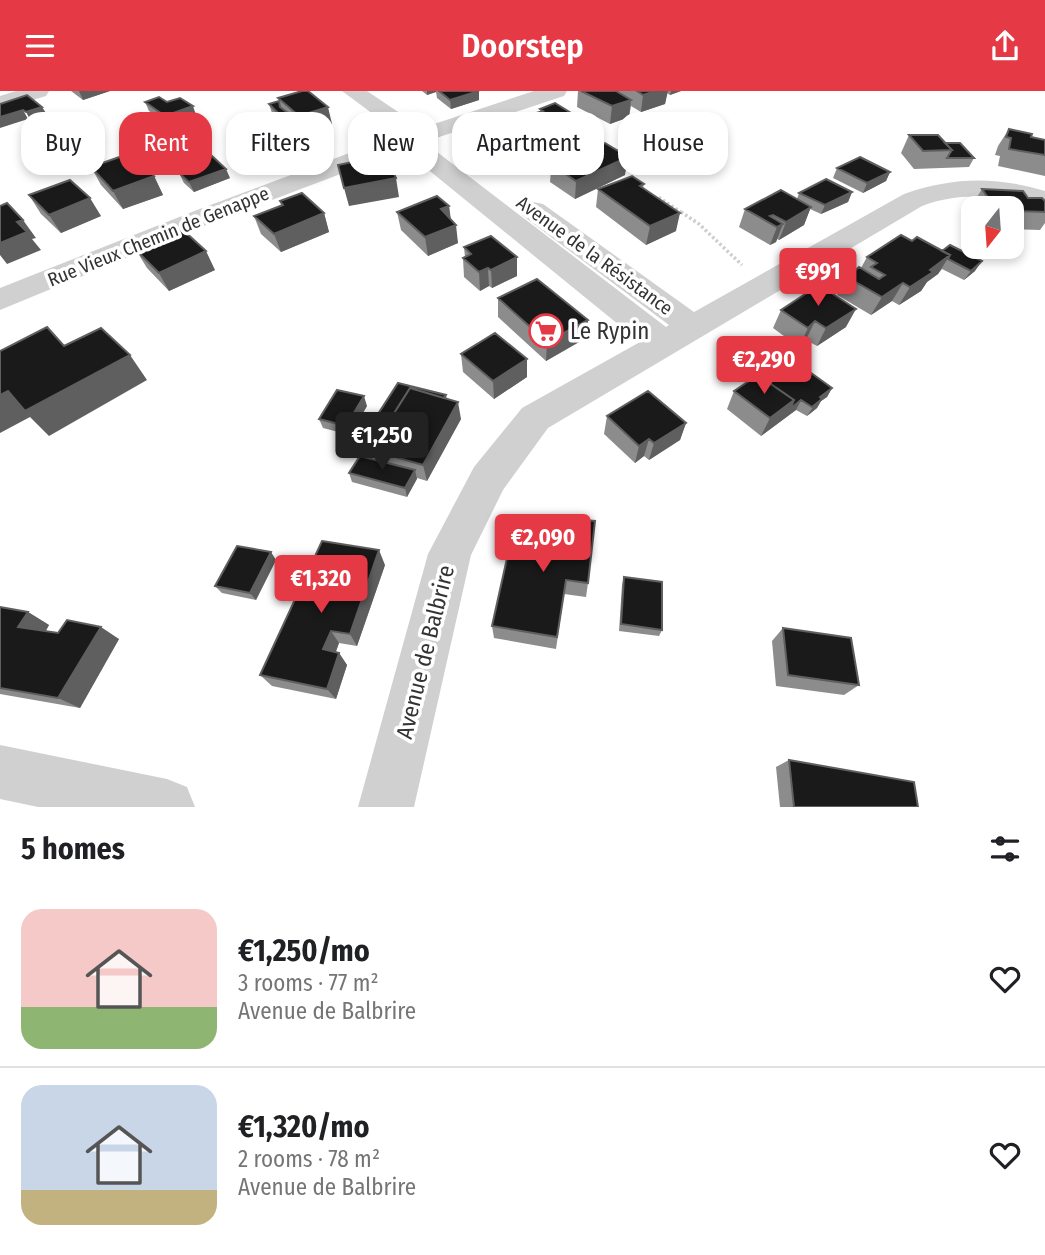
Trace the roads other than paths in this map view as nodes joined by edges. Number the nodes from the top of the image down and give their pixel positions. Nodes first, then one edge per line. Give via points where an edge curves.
1 (38, 91) edge
2 (353, 91) edge
3 (555, 91) edge
4 (0, 103) edge
5 (383, 112) edge
6 (438, 129) edge
7 (438, 149) edge
8 (438, 155) edge
9 (348, 162) edge
10 (1045, 200) edge
11 (536, 211) junction
12 (508, 222) junction
13 (0, 300) edge
14 (678, 335) junction
15 (0, 772) edge
16 (167, 807) edge
17 (386, 807) edge

1 - 4 street
2 - 5 street, Avenue de la Résistance
3 - 6 street, Rue Vieux Chemin de Genappe
7 - 11 street, Avenue de la Résistance
8 - 12 street, Avenue de la Résistance
9 - 13 street, Rue Vieux Chemin de Genappe via 144,239
10 - 14 street, Avenue de la Résistance via 971,185 940,189 913,200
11 - 12 street
11 - 14 street, Avenue de la Résistance
12 - 14 street, Avenue de la Résistance
14 - 17 street, Avenue de Balbrire via 535,418 488,479 450,554
15 - 16 street

